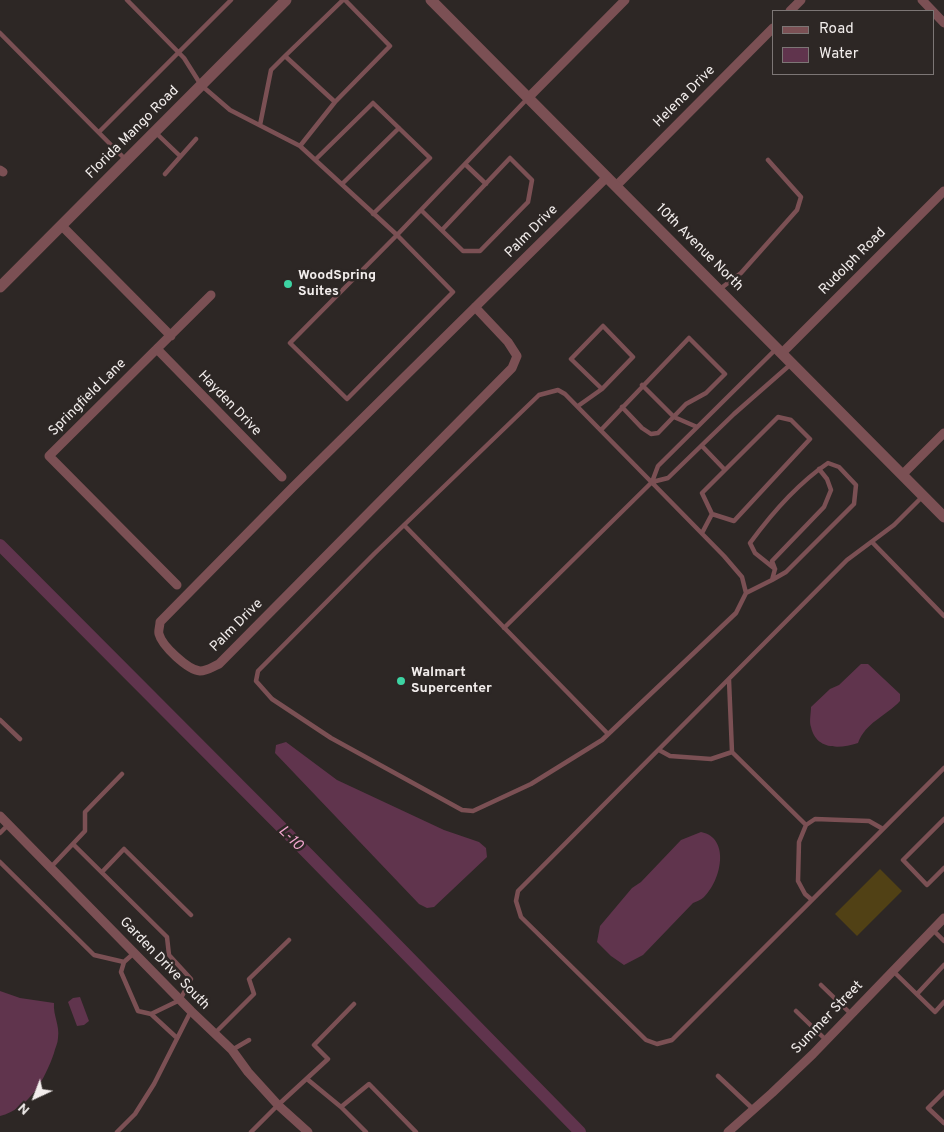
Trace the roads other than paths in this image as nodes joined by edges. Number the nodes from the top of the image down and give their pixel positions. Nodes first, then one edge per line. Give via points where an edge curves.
1 (127, 0) edge
2 (231, 0) edge
3 (286, 0) edge
4 (344, 0) edge
5 (431, 0) edge
6 (625, 0) edge
7 (801, 0) edge
8 (922, 0) edge
9 (791, 10) edge
10 (932, 10) edge
11 (934, 13) edge
12 (944, 23) edge
13 (772, 29) edge
14 (0, 33) edge
15 (179, 53) junction
16 (285, 56) junction
17 (201, 85) junction
18 (528, 98) junction
19 (335, 102) junction
20 (260, 125) junction
21 (399, 128) junction
22 (99, 132) junction
23 (155, 132) junction
24 (196, 139) dead end
25 (300, 146) junction
26 (180, 156) junction
27 (127, 160) junction
28 (315, 160) junction
29 (768, 160) dead end
30 (465, 164) junction
31 (165, 174) dead end
32 (607, 177) junction
33 (342, 184) junction
34 (486, 184) junction
35 (616, 186) junction
36 (944, 191) edge
37 (421, 210) junction
38 (373, 214) junction
39 (62, 226) junction
40 (442, 230) junction
41 (397, 236) junction
42 (0, 288) edge
43 (719, 290) junction
44 (211, 295) dead end
45 (475, 307) junction
46 (170, 336) junction
47 (157, 349) junction
48 (779, 350) junction
49 (792, 363) junction
50 (642, 385) junction
51 (602, 389) junction
52 (578, 406) junction
53 (622, 407) junction
54 (674, 417) junction
55 (697, 427) junction
56 (601, 430) junction
57 (944, 433) edge
58 (702, 446) junction
59 (724, 469) junction
60 (819, 469) junction
61 (902, 475) junction
62 (282, 478) dead end
63 (652, 482) junction
64 (923, 496) junction
65 (712, 514) junction
66 (944, 517) edge
67 (404, 525) junction
68 (702, 533) junction
69 (872, 542) junction
70 (775, 569) junction
71 (772, 580) junction
72 (177, 585) dead end
73 (746, 592) junction
74 (944, 616) edge
75 (504, 628) junction
76 (729, 680) junction
77 (0, 720) edge
78 (608, 734) junction
79 (20, 739) dead end
80 (659, 750) junction
81 (732, 752) junction
82 (944, 768) edge
83 (122, 774) dead end
84 (0, 816) edge
85 (944, 819) edge
86 (9, 824) junction
87 (806, 825) junction
88 (883, 829) junction
89 (0, 833) edge
90 (73, 844) junction
91 (0, 862) edge
92 (51, 867) junction
93 (944, 868) edge
94 (102, 872) junction
95 (812, 900) junction
96 (191, 915) dead end
97 (944, 918) edge
98 (933, 930) junction
99 (290, 940) dead end
100 (944, 941) edge
101 (134, 953) junction
102 (124, 962) junction
103 (944, 965) edge
104 (892, 970) junction
105 (821, 985) dead end
106 (917, 994) junction
107 (180, 1000) junction
108 (944, 1002) edge
109 (354, 1004) dead end
110 (191, 1011) junction
111 (796, 1011) dead end
112 (150, 1014) junction
113 (851, 1014) junction
114 (215, 1033) junction
115 (177, 1038) junction
116 (249, 1040) dead end
117 (826, 1040) junction
118 (232, 1050) junction
119 (718, 1076) dead end
120 (307, 1079) junction
121 (944, 1092) edge
122 (278, 1104) junction
123 (341, 1107) junction
124 (753, 1110) junction
125 (944, 1123) edge
126 (116, 1132) edge
127 (251, 1132) edge
128 (308, 1132) edge
129 (366, 1132) edge
130 (416, 1132) edge
131 (728, 1132) edge

1 - 15 lane
2 - 15 lane
3 - 17 street, Florida Mango Road
4 - 16 lane
4 - 19 lane via 390,46
5 - 18 street, 10th Avenue North
6 - 18 street
7 - 9 street
8 - 10 street
11 - 12 street
13 - 35 street, Helena Drive
14 - 22 lane
15 - 17 lane
15 - 22 lane
16 - 19 lane
16 - 20 lane via 271,70
17 - 20 lane via 230,110
17 - 23 street, Florida Mango Road
18 - 30 lane
18 - 32 street, 10th Avenue North
19 - 25 lane
20 - 25 lane
21 - 28 lane via 373,103
21 - 33 lane
21 - 38 lane via 430,158
22 - 27 lane
23 - 26 lane
23 - 27 street, Florida Mango Road
24 - 26 lane
25 - 28 lane
26 - 31 lane
27 - 39 street, Florida Mango Road
28 - 33 lane
29 - 43 lane via 800,197 797,210 741,273
30 - 34 lane
30 - 37 lane
32 - 35 street, 10th Avenue North
32 - 45 street, Palm Drive
33 - 38 lane
34 - 40 lane
34 - 40 lane via 510,158 532,180 528,202 480,251 463,251
35 - 43 street, 10th Avenue North
36 - 48 street, Rudolph Road
37 - 40 lane
37 - 41 lane
38 - 41 lane
39 - 42 street, Florida Mango Road
39 - 46 street
41 - 41 lane via 290,344 347,399 453,292
43 - 48 street, 10th Avenue North
44 - 46 street, Springfield Lane
45 - 45 street, Palm Drive via 160,622 159,633 164,644 187,666 198,671 219,664 512,368 517,356
46 - 47 street, Springfield Lane
47 - 62 street, Hayden Drive
47 - 72 street, Springfield Lane via 49,456
48 - 49 street, 10th Avenue North
48 - 55 lane
49 - 58 lane
49 - 61 street, 10th Avenue North
50 - 53 lane
50 - 54 lane
50 - 54 lane via 689,338 725,374
51 - 51 lane via 633,357 603,326 571,359
51 - 52 lane
52 - 56 lane
52 - 67 lane via 558,390 539,396
53 - 54 lane via 651,434 658,433
53 - 56 lane
54 - 55 lane
55 - 63 lane via 658,466
56 - 63 lane
57 - 61 street
58 - 59 lane
58 - 63 lane via 668,478
59 - 65 lane via 702,493
59 - 65 lane via 778,417 791,420 810,439 734,520
60 - 70 lane via 831,490 824,507 772,561
60 - 70 lane via 809,476 750,543 755,553
60 - 71 lane via 828,463 839,467 856,485 854,504 786,572
61 - 64 street, 10th Avenue North
63 - 68 lane
63 - 75 lane
64 - 66 street, 10th Avenue North
64 - 69 lane
65 - 68 lane
67 - 75 lane
67 - 78 lane via 258,671 256,682 272,698 331,738 462,810 473,810 531,784
68 - 73 lane via 742,577
69 - 74 lane
69 - 76 lane via 847,560
70 - 71 lane
71 - 73 lane
73 - 78 lane via 736,613
75 - 78 lane
76 - 80 lane
76 - 81 lane
77 - 79 lane
80 - 81 lane via 670,756 711,759
80 - 95 lane via 518,891 516,901 521,917 639,1034 657,1044 672,1040
81 - 87 lane
82 - 88 lane
83 - 90 lane via 85,812 85,831
84 - 86 street, Garden Drive South
85 - 93 lane via 903,860 927,885
86 - 89 lane
86 - 92 street, Garden Drive South
87 - 88 lane via 815,819 868,820
87 - 95 lane via 798,842 798,881
88 - 95 lane
90 - 92 lane
90 - 94 lane
91 - 102 lane via 94,955
92 - 101 street, Garden Drive South
94 - 96 lane via 124,849
94 - 107 lane via 168,937 169,955 191,979
97 - 98 street, Summer Street
98 - 100 lane
98 - 104 street, Summer Street
99 - 114 lane via 249,979 254,994
101 - 102 lane
101 - 107 street, Garden Drive South
102 - 112 lane via 121,972 138,1011
103 - 106 lane
104 - 106 lane
104 - 113 street, Summer Street
105 - 113 lane
106 - 108 lane via 935,1012
107 - 110 street, Garden Drive South
107 - 112 lane
109 - 120 lane via 314,1045 328,1059
110 - 114 street, Garden Drive South
110 - 115 lane
111 - 117 lane
112 - 115 lane
113 - 117 street, Summer Street
114 - 118 street, Garden Drive South
115 - 126 lane via 135,1114
116 - 118 lane
117 - 124 street, Summer Street
118 - 122 street, Garden Drive South
119 - 124 lane
120 - 122 lane
120 - 123 lane
121 - 125 lane via 928,1108
122 - 127 lane
122 - 128 street, Garden Drive South
123 - 129 lane
123 - 130 lane via 369,1084
124 - 131 street, Summer Street

